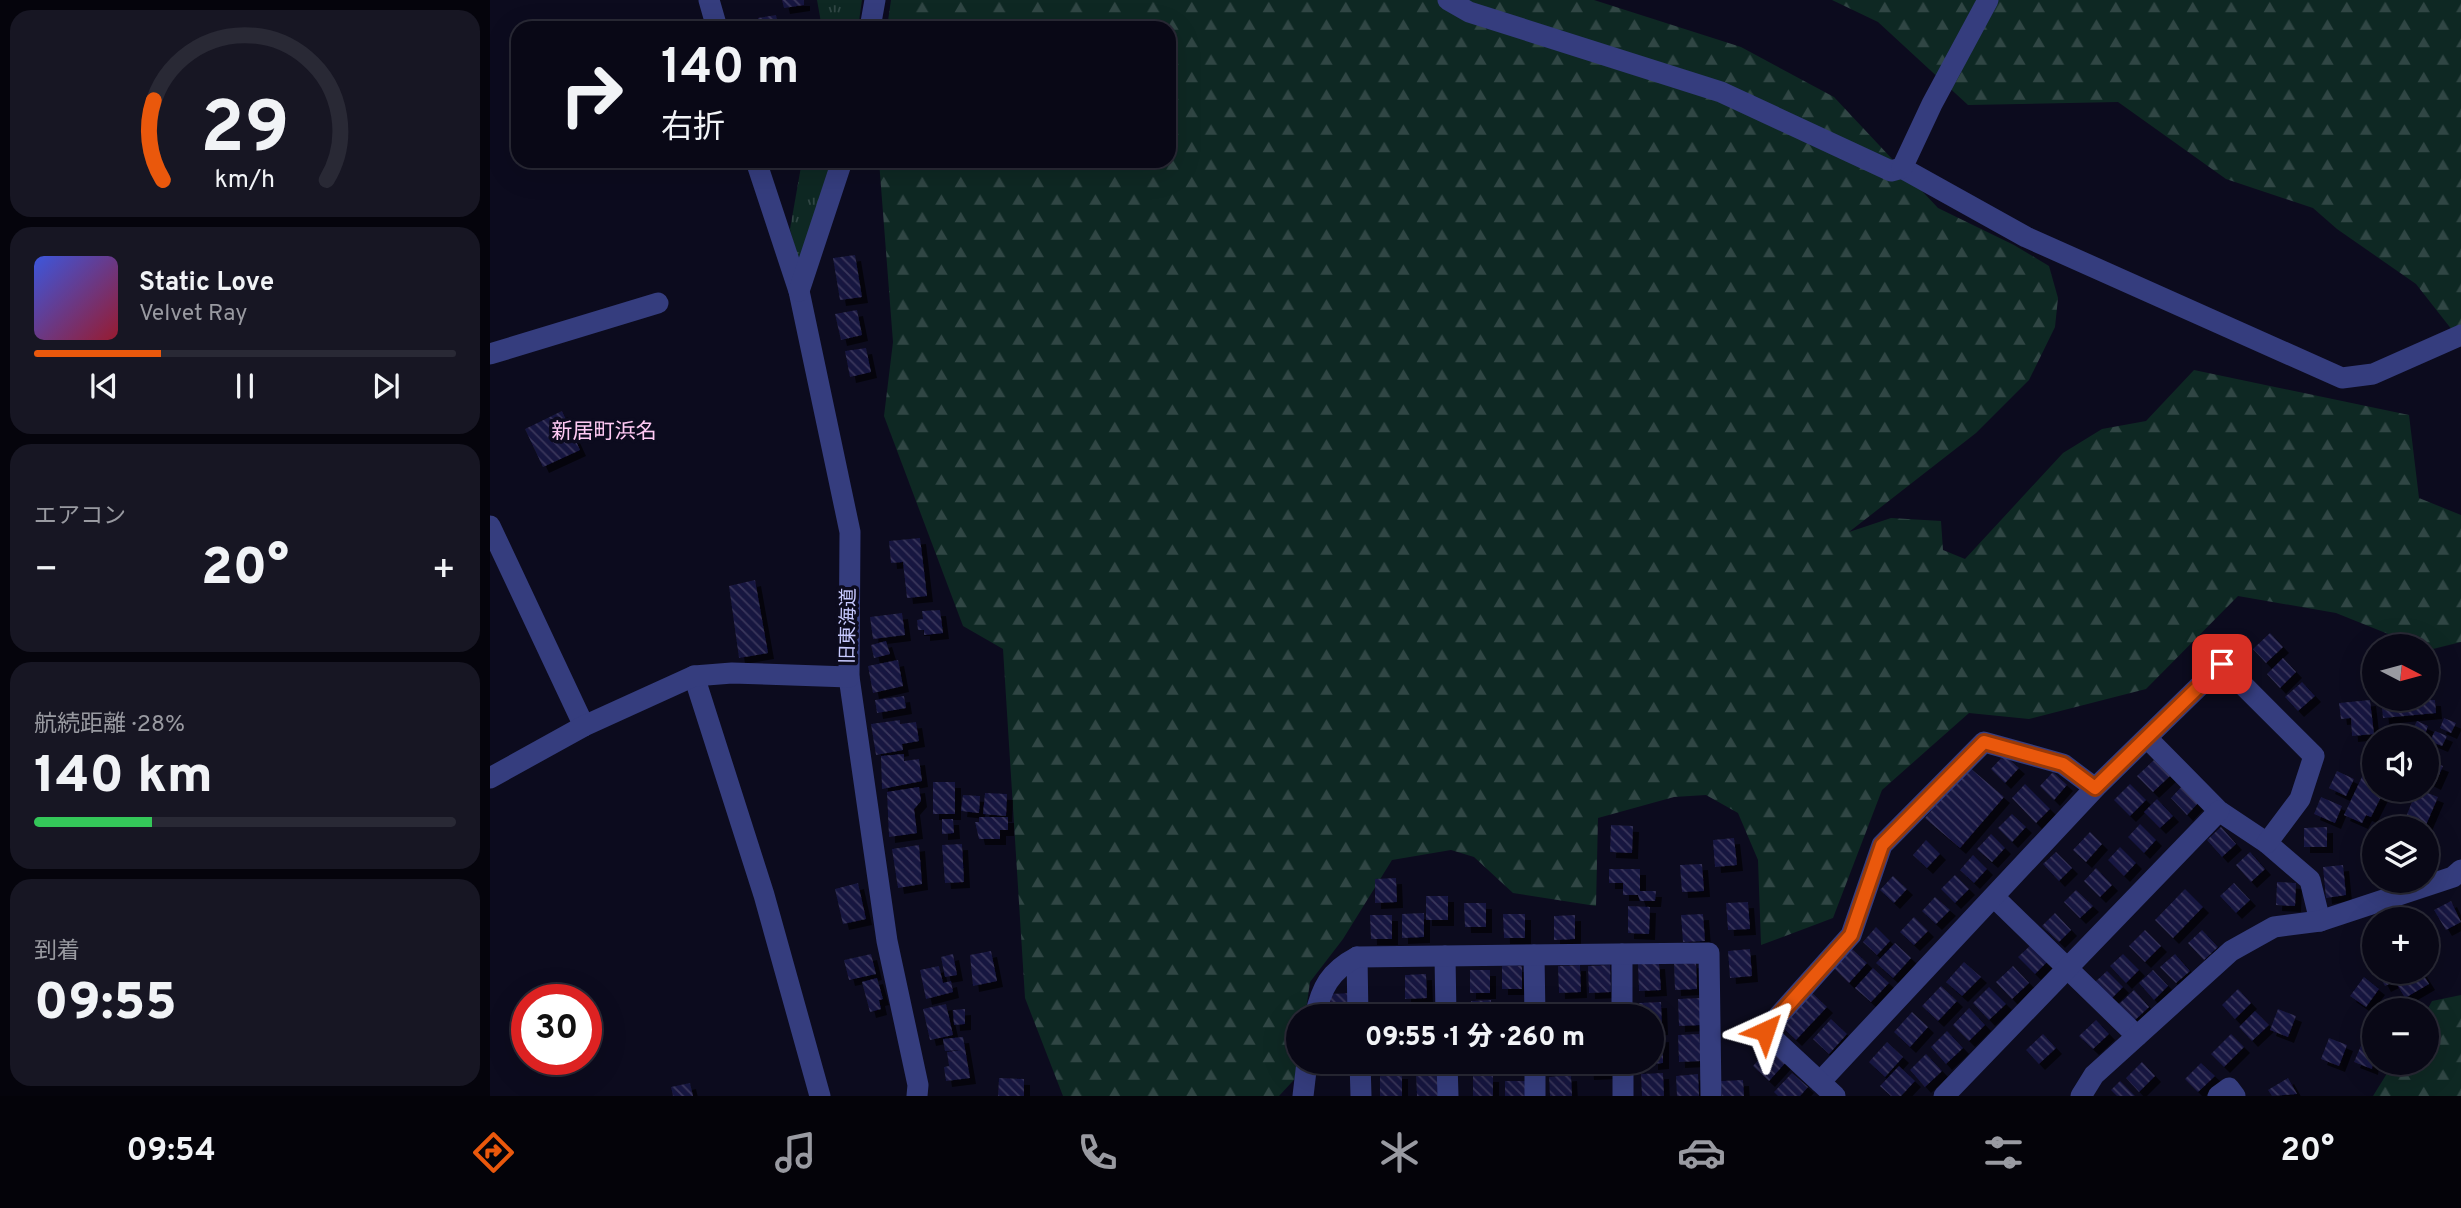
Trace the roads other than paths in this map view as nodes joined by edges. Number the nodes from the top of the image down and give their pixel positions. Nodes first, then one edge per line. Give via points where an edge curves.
1 (709, 0) edge
2 (875, 0) edge
3 (1448, 0) edge
4 (1988, 0) edge
5 (715, 21) edge
6 (871, 21) edge
7 (758, 168) edge
8 (840, 168) edge
9 (1902, 169) junction
10 (799, 291) junction
11 (658, 303) dead end
12 (2461, 335) edge
13 (490, 354) edge
14 (490, 526) edge
15 (694, 676) junction
16 (849, 677) junction
17 (584, 726) junction
18 (2148, 739) junction
19 (490, 778) edge
20 (2095, 788) junction
21 (2219, 811) junction
22 (2267, 843) junction
23 (2461, 870) edge
24 (1994, 897) junction
25 (2320, 921) junction
26 (1622, 954) junction
27 (1534, 955) junction
28 (1446, 956) junction
29 (1357, 957) junction
30 (2067, 968) junction
31 (1317, 1004) edge
32 (1359, 1004) edge
33 (1446, 1004) edge
34 (1535, 1004) edge
35 (1622, 1004) edge
36 (2137, 1036) junction
37 (1306, 1074) edge
38 (1360, 1074) edge
39 (1447, 1074) edge
40 (1535, 1074) edge
41 (1623, 1074) edge
42 (1828, 1089) edge
43 (820, 1096) edge
44 (917, 1096) edge
45 (1303, 1096) edge
46 (1361, 1096) edge
47 (1448, 1096) edge
48 (1535, 1096) edge
49 (1623, 1096) edge
50 (1711, 1096) edge
51 (1944, 1096) edge
52 (2081, 1096) edge
53 (2218, 1096) edge
54 (2235, 1096) edge

1 - 5 street
2 - 6 street
3 - 9 street via 1469,12 1721,92 1891,171
4 - 9 street
7 - 10 street, 旧東海道
8 - 10 street
9 - 12 street via 2026,237 2343,378 2373,374
10 - 16 street, 旧東海道 via 850,532
11 - 13 street
14 - 17 street
15 - 16 street
15 - 17 street
15 - 43 street via 764,895
16 - 44 street, 旧東海道 via 876,877
17 - 19 street
18 - 20 street
18 - 21 street
18 - 22 street via 2222,664 2314,755 2300,799
20 - 24 street
20 - 42 street via 2063,764 1984,742 1882,845 1851,935 1765,1031
21 - 22 street
21 - 30 street
22 - 25 street via 2310,880
23 - 25 street via 2453,877
24 - 30 street
24 - 42 street
25 - 36 street via 2274,927 2231,951
26 - 27 street
26 - 35 street
26 - 50 street via 1709,953
27 - 28 street
27 - 34 street
28 - 29 street
28 - 33 street
29 - 31 street via 1339,966 1320,990
29 - 32 street
30 - 36 street
30 - 51 street
36 - 52 street via 2094,1075
37 - 45 street
38 - 46 street
39 - 47 street
40 - 48 street
41 - 49 street
53 - 54 street via 2229,1088

